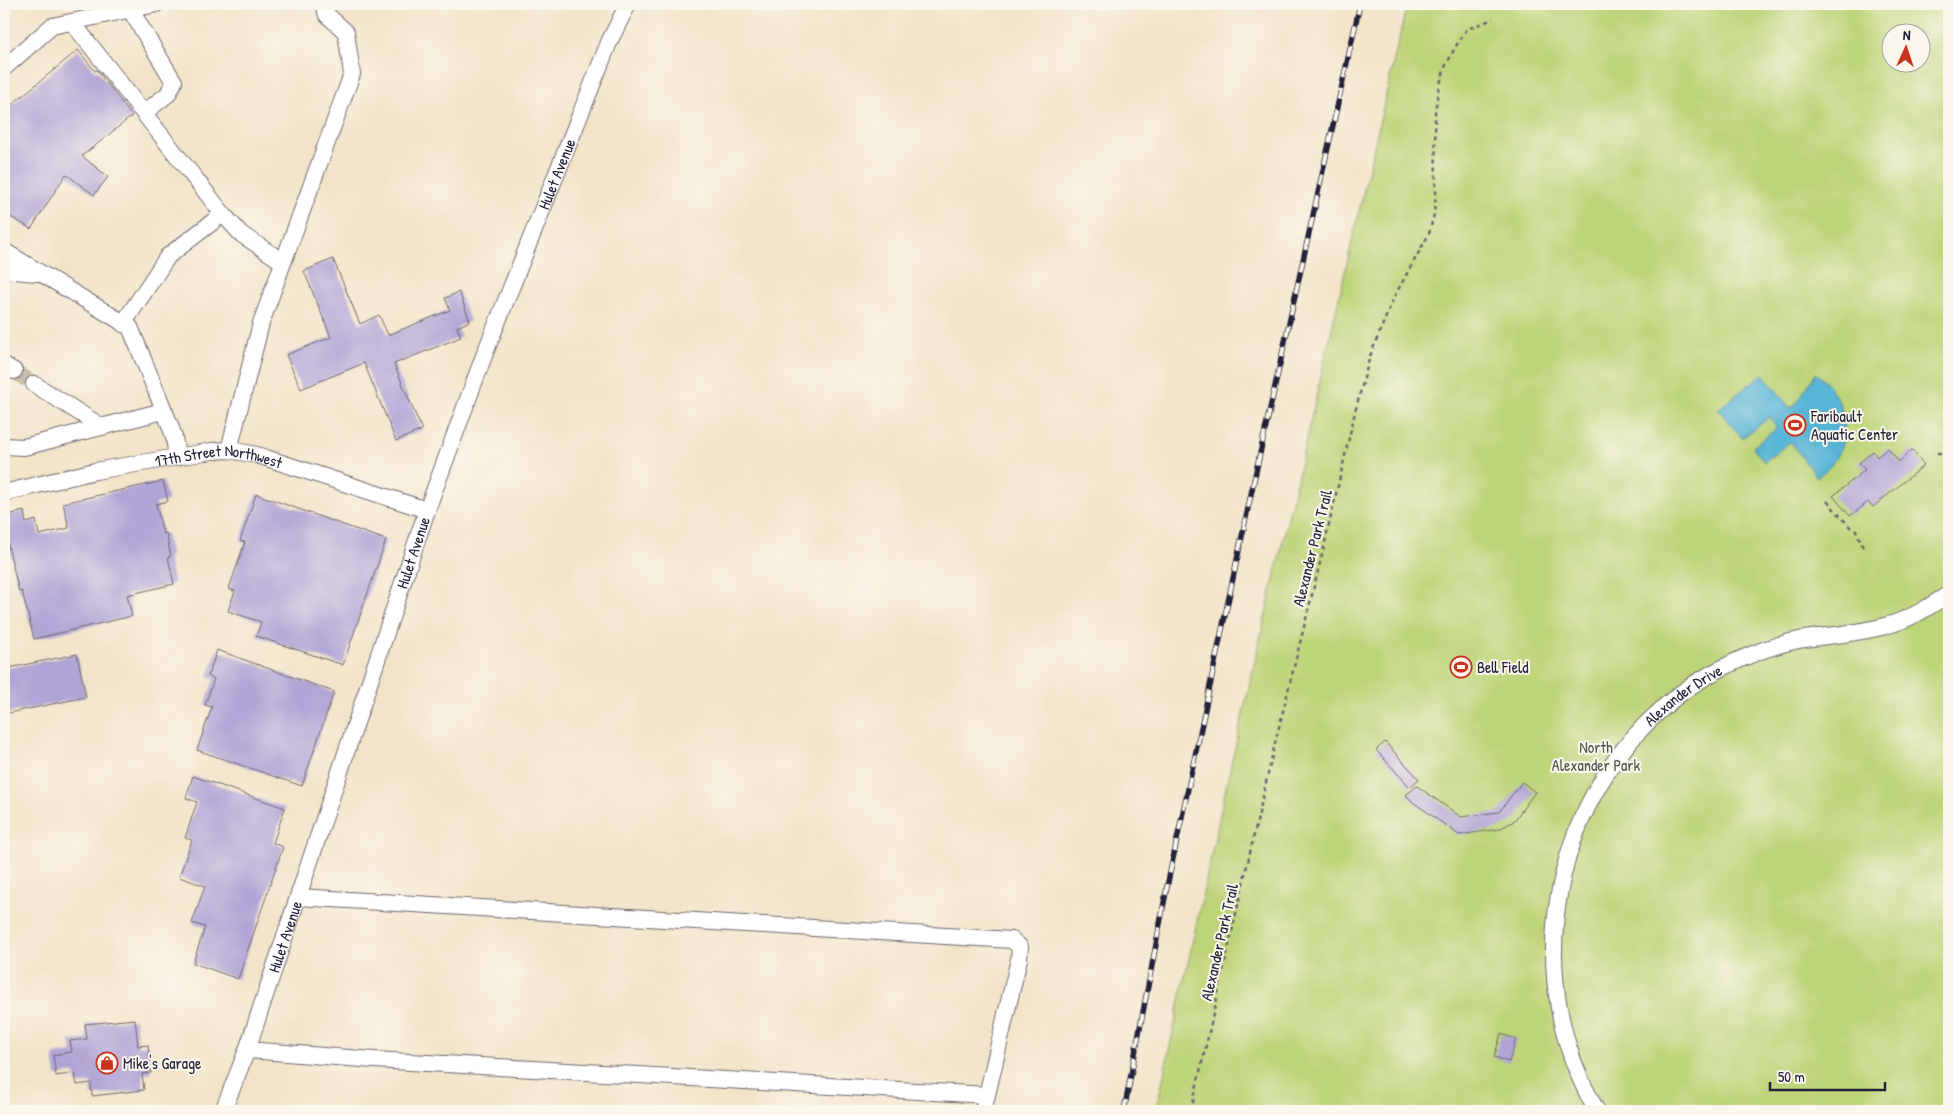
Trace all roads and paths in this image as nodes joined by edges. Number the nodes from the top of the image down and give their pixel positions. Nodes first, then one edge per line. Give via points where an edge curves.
1 (156, 4) edge
2 (323, 4) edge
3 (628, 4) edge
4 (130, 9) junction
5 (1493, 19) dead end
6 (72, 22) junction
7 (4, 68) edge
8 (144, 113) junction
9 (224, 214) junction
10 (4, 251) edge
11 (283, 262) junction
12 (4, 270) edge
13 (41, 274) junction
14 (123, 324) junction
15 (34, 384) tunnel mouth
16 (163, 411) junction
17 (102, 427) junction
18 (4, 446) edge
19 (229, 450) junction
20 (1937, 453) dead end
21 (1949, 454) edge
22 (177, 457) junction
23 (4, 493) edge
24 (1827, 501) dead end
25 (427, 510) junction
26 (1864, 550) dead end
27 (1949, 594) edge
28 (298, 897) junction
29 (247, 1050) junction
30 (987, 1095) junction
31 (223, 1111) edge
32 (983, 1111) edge
33 (1191, 1111) edge
34 (1597, 1111) edge

1 - 4 street
2 - 11 street via 327,15 346,32 352,74
3 - 25 street, Hulet Avenue via 610,40 491,336
4 - 6 street
4 - 8 street via 174,82 168,94
5 - 33 path, Alexander Park Trail via 1467,29 1445,67 1438,91 1433,221 1421,250 1394,297 1370,356 1275,743
6 - 7 street via 52,26
6 - 8 street
8 - 9 street
9 - 11 street via 241,234
9 - 14 street via 168,256
10 - 13 street
11 - 19 street via 261,322
12 - 13 street
13 - 14 street
14 - 16 street via 130,327
15 - 17 street
16 - 17 street
16 - 22 street via 174,437
17 - 18 street via 24,447
19 - 22 street, 17th Street Northwest
19 - 25 street, 17th Street Northwest via 257,455
20 - 21 path
22 - 23 street, 17th Street Northwest via 95,471
24 - 26 path via 1856,530
25 - 28 street, Hulet Avenue
27 - 34 street, Alexander Drive via 1924,610 1886,626 1798,640 1758,652 1719,670 1664,706 1629,743 1598,785 1582,816 1566,861 1556,907 1553,949 1564,1036 1580,1079
28 - 29 street, Hulet Avenue
28 - 30 street via 1012,940 1020,947 1019,959
29 - 30 street via 384,1061
29 - 31 street, Hulet Avenue
30 - 32 street

